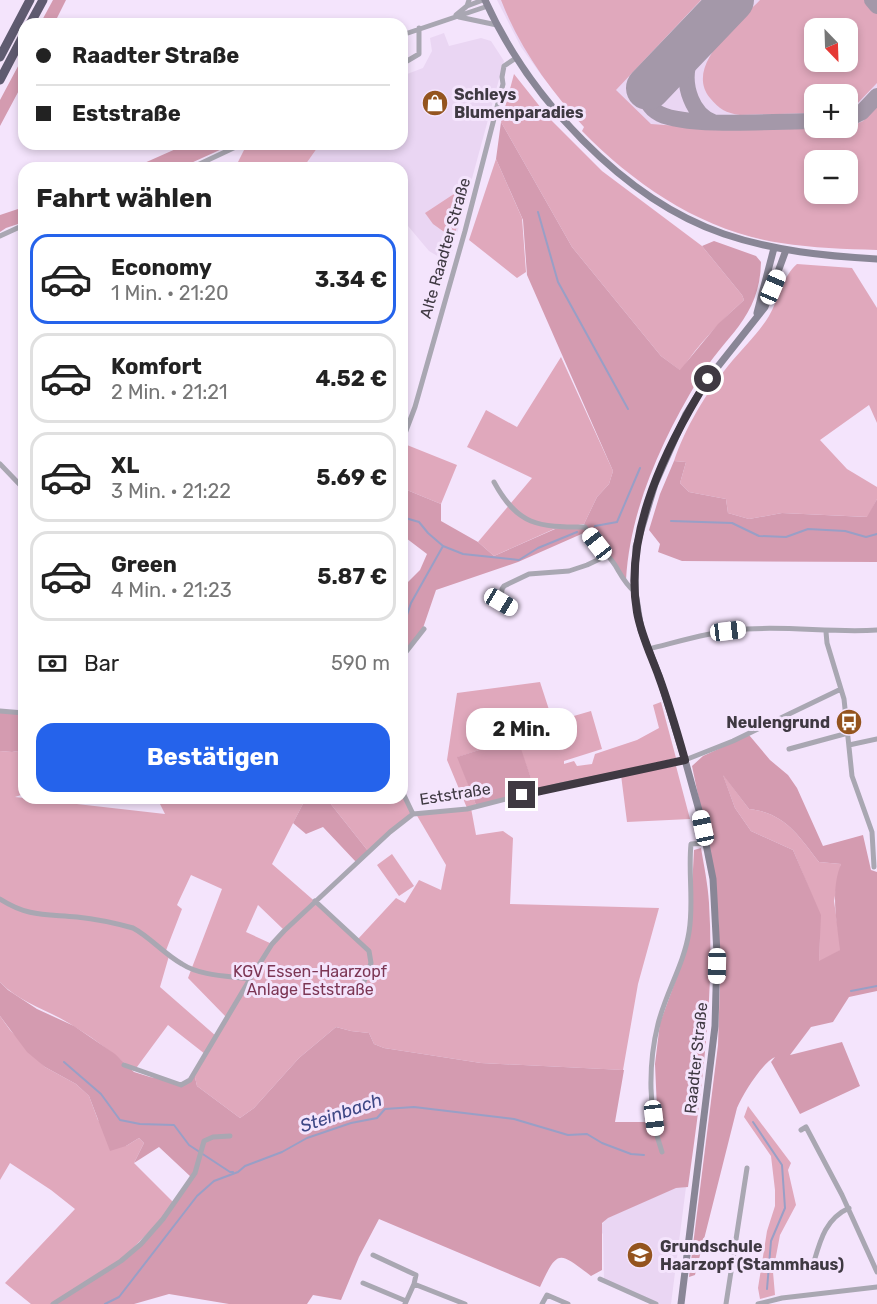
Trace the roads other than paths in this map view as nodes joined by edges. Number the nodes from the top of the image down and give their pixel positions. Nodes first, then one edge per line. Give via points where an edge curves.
1 (30, 0) edge
2 (43, 0) edge
3 (486, 2) edge
4 (468, 3) edge
5 (454, 16) junction
6 (21, 18) edge
7 (33, 18) edge
8 (18, 23) edge
9 (497, 24) junction
10 (419, 28) junction
11 (408, 33) edge
12 (18, 46) edge
13 (0, 57) edge
14 (516, 58) junction
15 (408, 60) edge
16 (0, 81) edge
17 (229, 150) edge
18 (203, 162) edge
19 (18, 228) edge
20 (0, 236) edge
21 (774, 248) junction
22 (786, 250) junction
23 (877, 259) edge
24 (756, 317) junction
25 (408, 425) edge
26 (0, 464) edge
27 (494, 482) dead end
28 (18, 483) edge
29 (606, 556) junction
30 (635, 592) junction
31 (512, 609) dead end
32 (424, 629) dead end
33 (877, 630) edge
34 (826, 632) junction
35 (408, 649) edge
36 (648, 649) junction
37 (841, 690) junction
38 (0, 711) edge
39 (18, 712) edge
40 (848, 733) junction
41 (877, 739) edge
42 (849, 745) junction
43 (789, 749) dead end
44 (685, 760) junction
45 (408, 804) edge
46 (413, 814) junction
47 (875, 840) edge
48 (706, 843) junction
49 (874, 867) dead end
50 (0, 899) edge
51 (315, 901) junction
52 (250, 979) junction
53 (360, 992) dead end
54 (124, 1065) dead end
55 (801, 1130) dead end
56 (230, 1136) dead end
57 (662, 1152) dead end
58 (747, 1168) dead end
59 (849, 1208) junction
60 (373, 1255) dead end
61 (813, 1265) dead end
62 (877, 1272) edge
63 (600, 1279) dead end
64 (363, 1283) dead end
65 (414, 1284) junction
66 (877, 1287) edge
67 (446, 1296) junction
68 (406, 1303) edge
69 (53, 1304) edge
70 (442, 1304) edge
71 (465, 1304) edge
72 (542, 1304) edge
73 (568, 1304) edge
74 (656, 1304) edge
75 (681, 1304) edge
76 (726, 1304) edge
77 (758, 1304) edge

1 - 6 highway
2 - 7 highway
3 - 4 street
3 - 5 street
3 - 9 main road
4 - 5 street
5 - 9 street
5 - 10 street
8 - 13 highway
9 - 14 main road
10 - 11 street
10 - 15 street via 419,54
12 - 16 highway
14 - 21 main road via 566,123 627,179 699,224
14 - 25 street, Alte Raadter Straße via 504,66 503,84 465,231
17 - 18 street
19 - 20 street
21 - 22 main road
21 - 24 main road, Raadter Straße
22 - 23 main road
22 - 24 main road, Raadter Straße via 765,307
24 - 30 main road, Raadter Straße via 708,379 671,446 636,547
26 - 28 street
27 - 29 street via 520,516 557,527 585,526
29 - 30 street
29 - 31 street via 569,571 529,574 504,586 501,602
30 - 36 main road, Raadter Straße
32 - 35 street
33 - 34 street
34 - 36 street via 746,629 710,633
34 - 37 street
36 - 44 main road, Raadter Straße
37 - 40 street
37 - 44 street, Eststraße
38 - 39 street
40 - 42 street
40 - 43 street
41 - 42 street
42 - 47 street via 852,776
44 - 46 street, Eststraße via 467,809
44 - 48 main road, Raadter Straße
45 - 46 street, Eststraße
46 - 51 street, Eststraße
47 - 49 street
48 - 57 street via 691,844 690,929 658,1023 651,1065 657,1139
48 - 75 main road, Raadter Straße via 716,913 715,1026
50 - 52 street via 29,913 78,917 133,928 189,968
51 - 52 street, Eststraße via 272,944
51 - 53 street via 369,951 371,963
52 - 54 street, Eststraße via 190,1080 181,1085
55 - 59 street via 806,1127
56 - 69 street via 204,1141 195,1173 141,1244
58 - 76 street
59 - 61 street via 828,1223
59 - 62 street
60 - 65 street via 416,1275
63 - 74 street
64 - 68 street
65 - 67 street
65 - 68 street
66 - 77 street
67 - 70 street
67 - 71 street
72 - 73 street via 546,1295

